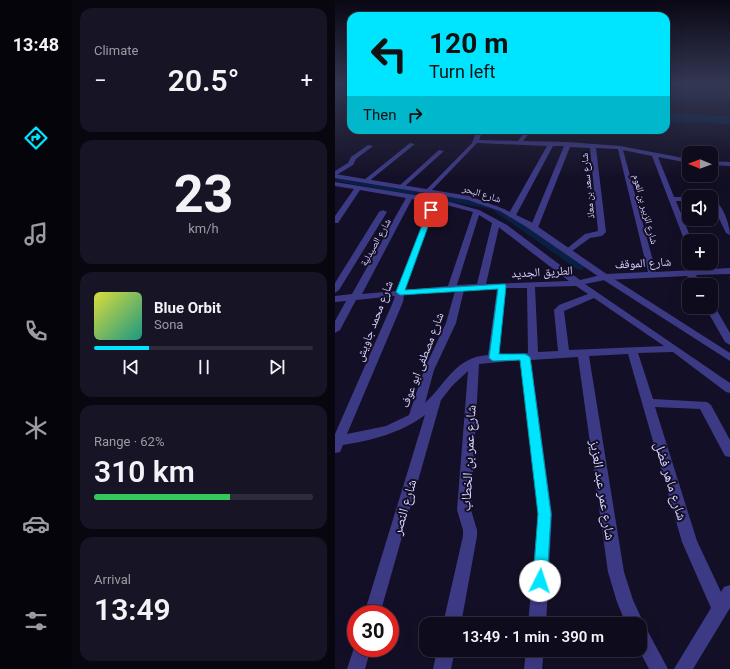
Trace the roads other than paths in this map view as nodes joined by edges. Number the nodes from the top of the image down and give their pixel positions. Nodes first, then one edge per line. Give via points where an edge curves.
1 (479, 134) edge
2 (526, 134) edge
3 (476, 141) junction
4 (519, 143) junction
5 (412, 144) dead end
6 (551, 144) junction
7 (567, 144) junction
8 (370, 146) dead end
9 (593, 146) junction
10 (620, 148) junction
11 (441, 151) dead end
12 (654, 154) junction
13 (682, 160) edge
14 (718, 164) edge
15 (729, 166) edge
16 (335, 175) edge
17 (366, 181) junction
18 (335, 184) edge
19 (359, 187) junction
20 (401, 187) junction
21 (428, 191) junction
22 (411, 197) junction
23 (672, 199) junction
24 (682, 199) edge
25 (431, 210) dead end
26 (718, 210) edge
27 (477, 211) junction
28 (383, 212) dead end
29 (512, 215) junction
30 (335, 222) edge
31 (496, 222) junction
32 (535, 228) junction
33 (730, 233) edge
34 (686, 234) edge
35 (569, 252) junction
36 (730, 271) edge
37 (701, 272) joint
38 (690, 273) junction
39 (653, 275) junction
40 (605, 277) junction
41 (693, 278) edge
42 (577, 283) junction
43 (531, 285) junction
44 (502, 286) junction
45 (481, 287) junction
46 (456, 288) junction
47 (335, 290) edge
48 (400, 292) junction
49 (595, 294) junction
50 (355, 297) junction
51 (335, 299) edge
52 (714, 314) edge
53 (335, 330) edge
54 (730, 342) edge
55 (675, 349) junction
56 (632, 350) junction
57 (583, 353) junction
58 (564, 354) junction
59 (529, 357) junction
60 (493, 358) junction
61 (730, 358) edge
62 (474, 361) junction
63 (730, 389) edge
64 (436, 399) junction
65 (647, 403) junction
66 (414, 418) junction
67 (336, 443) edge
68 (730, 452) edge
69 (730, 593) edge
70 (375, 605) edge
71 (720, 609) junction
72 (453, 617) edge
73 (538, 617) edge
74 (632, 617) edge
75 (647, 647) edge
76 (359, 657) edge
77 (445, 657) edge
78 (534, 657) edge
79 (356, 669) edge
80 (442, 669) edge
81 (533, 669) edge
82 (659, 669) edge
83 (683, 669) edge

1 - 3 street
2 - 4 street
3 - 4 street
3 - 21 street
4 - 6 street
5 - 17 street
6 - 7 street
6 - 29 street
7 - 9 street
7 - 32 street
8 - 16 street
9 - 10 street
9 - 35 street, شارع سعد بن معاذ via 602,232 588,236
10 - 12 street
10 - 39 street, شارع الزبير بن العوم
11 - 20 street
12 - 13 street
12 - 23 street
14 - 15 street
16 - 17 street, شارع البحر
17 - 20 street, شارع البحر
18 - 19 street
19 - 22 street
19 - 30 street
20 - 21 street, شارع البحر
21 - 29 street, شارع البحر via 469,198
22 - 27 street
22 - 50 street, شارع الصيدلية
23 - 24 street
23 - 34 street
25 - 48 street, شارع محمد جاويش
26 - 33 street
27 - 31 street
27 - 46 street, شارع مصطفى ابو عوف
28 - 47 street
29 - 32 street, شارع البحر
31 - 42 street
31 - 45 street
32 - 35 street, شارع البحر
35 - 40 street, شارع البحر
36 - 37 street, شارع الموقف
37 - 38 street, شارع الموقف
38 - 39 street, شارع الموقف
38 - 41 street
39 - 40 street, شارع الموقف
40 - 42 street, الطريق الجديد
40 - 61 street, شارع البحر
42 - 43 street, الطريق الجديد
42 - 49 street
43 - 44 street, الطريق الجديد
43 - 59 street
44 - 45 street, الطريق الجديد
44 - 60 street
45 - 46 street, الطريق الجديد
46 - 48 street, الطريق الجديد
46 - 66 street, شارع مصطفى ابو عوف via 451,323 429,370
48 - 50 street, الطريق الجديد
48 - 67 street, شارع محمد جاويش via 386,332
49 - 55 street
49 - 58 street via 559,310
50 - 51 street, الطريق الجديد
50 - 53 street, شارع الصيدلية
52 - 54 street
55 - 56 street
55 - 63 street
56 - 57 street
56 - 65 street, شارع ماهر فضل
57 - 58 street
57 - 74 street, شارع عمر عبد العزيز via 616,572
58 - 59 street
59 - 60 street
59 - 73 street via 545,514
60 - 62 street
62 - 64 street via 454,377
62 - 72 street, شارع عمر بن الخطاب via 464,510 470,536
64 - 66 street
64 - 70 street, شارع النصر
65 - 68 street via 703,405
65 - 71 street, شارع ماهر فضل via 690,542
66 - 67 street via 394,429
69 - 71 street
71 - 83 street
75 - 82 street
76 - 79 street
77 - 80 street
78 - 81 street

